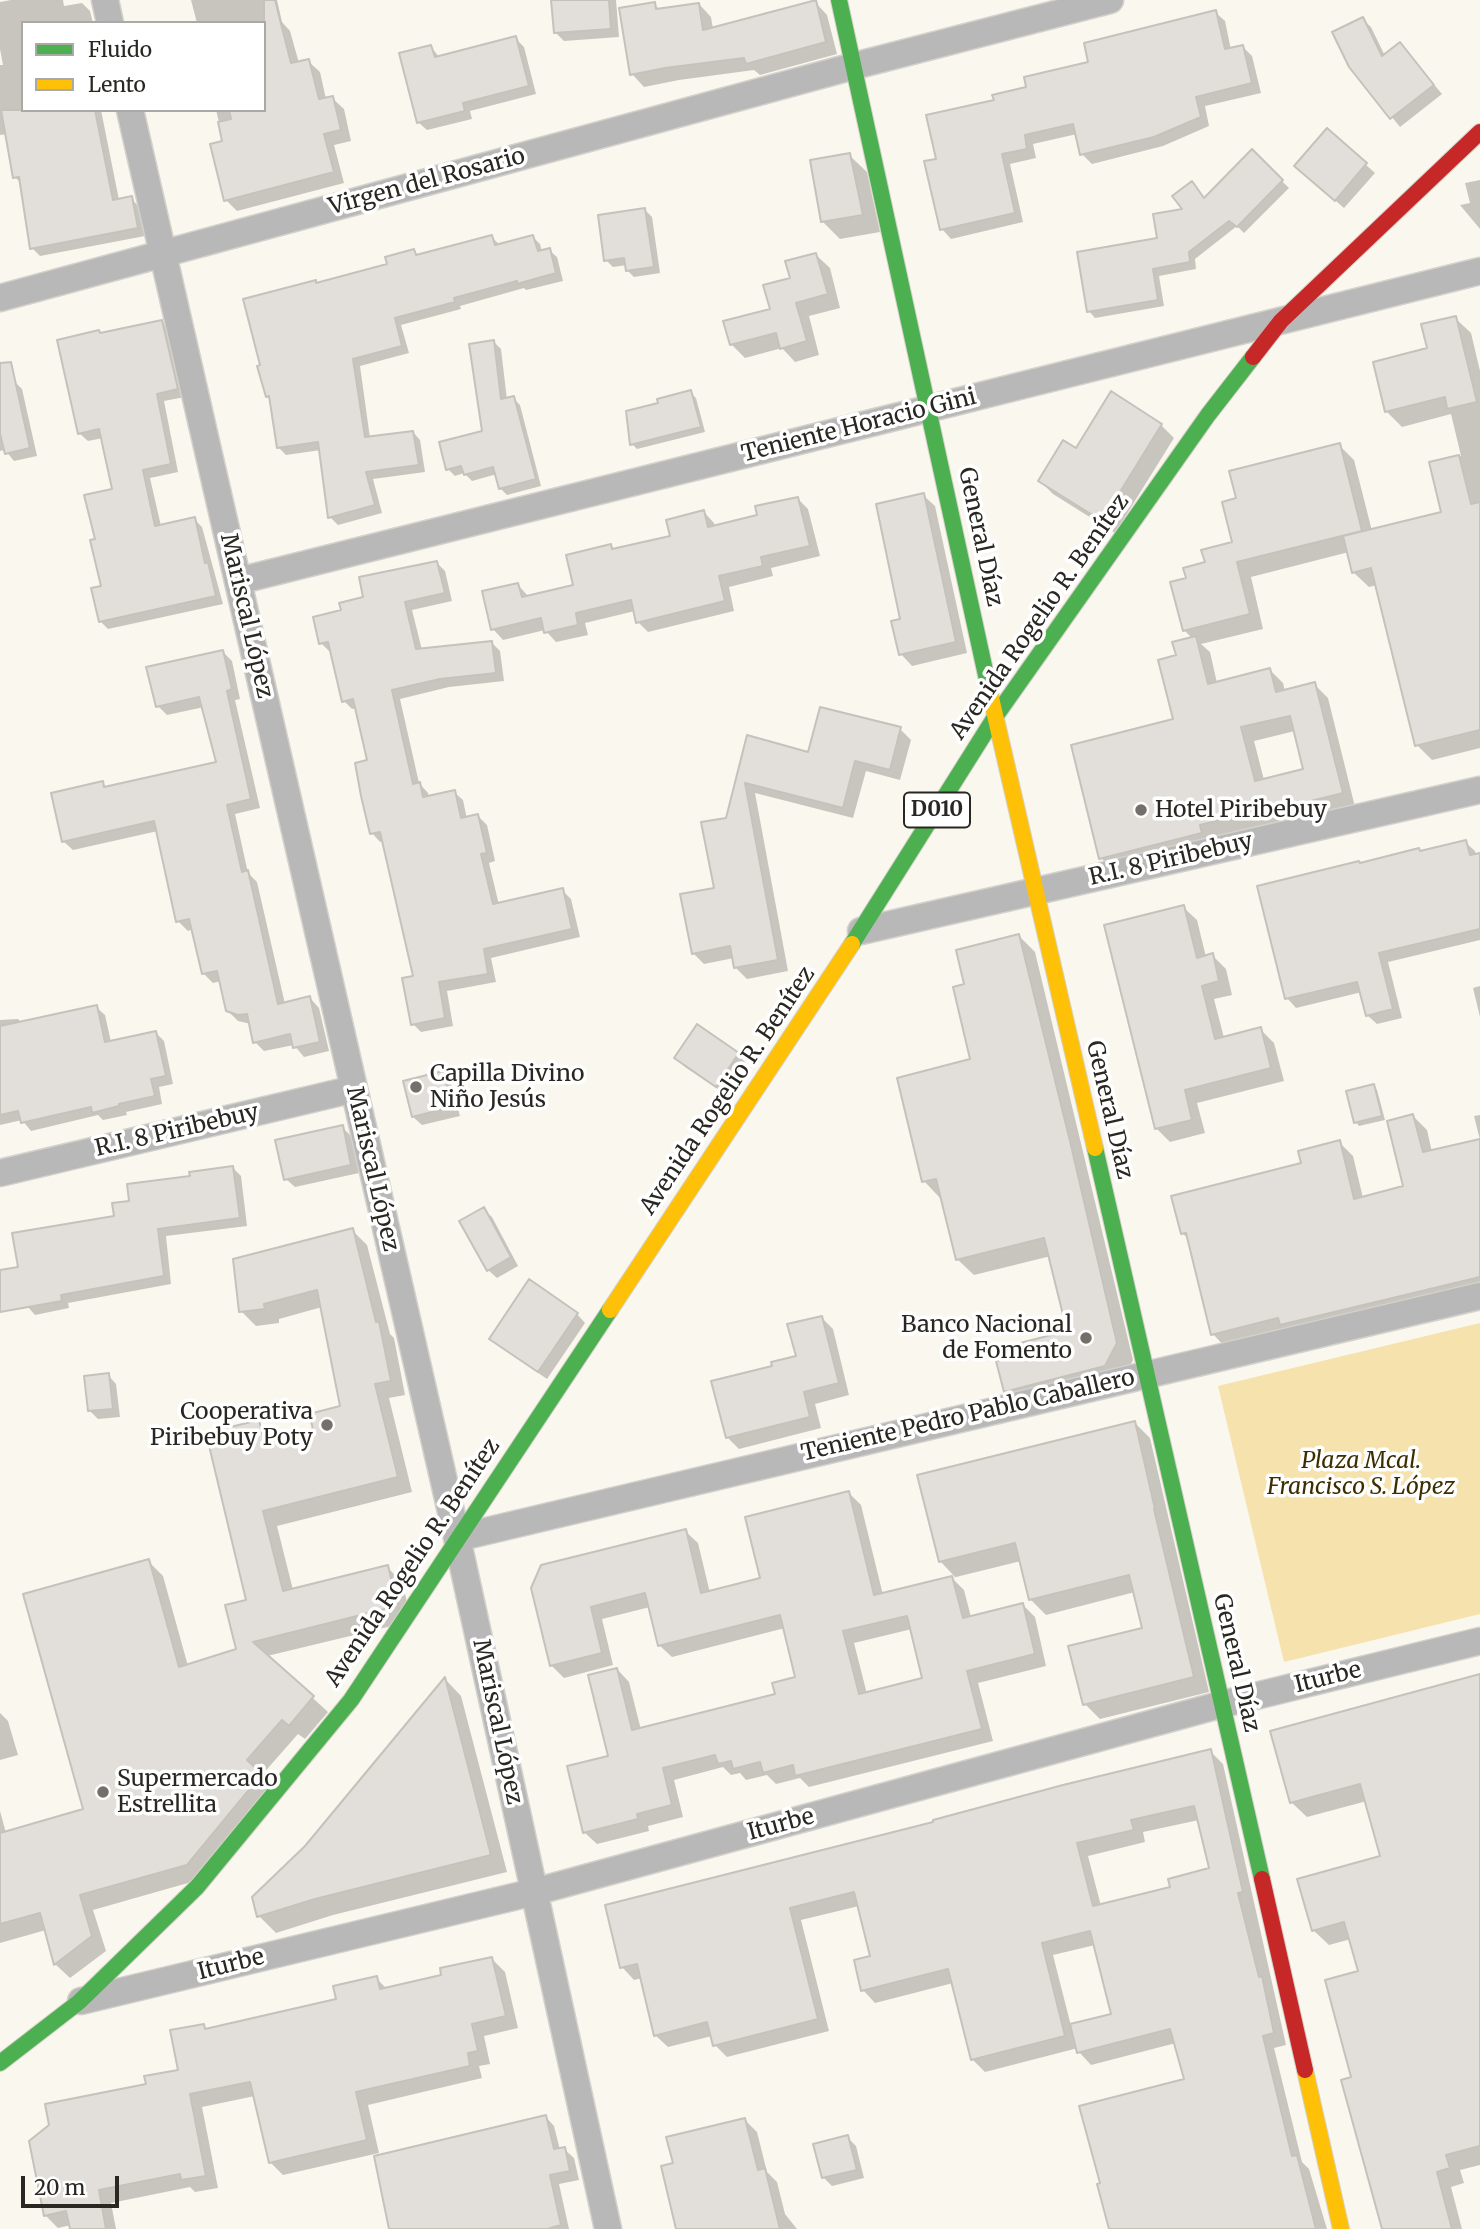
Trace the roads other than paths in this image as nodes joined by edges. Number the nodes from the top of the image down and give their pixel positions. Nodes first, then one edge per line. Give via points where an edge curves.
1 (105, 0) edge
2 (839, 0) edge
3 (1110, 0) edge
4 (110, 21) edge
5 (854, 66) junction
6 (130, 112) edge
7 (1480, 132) edge
8 (163, 254) junction
9 (1480, 271) edge
10 (0, 298) edge
11 (1281, 321) junction
12 (929, 409) junction
13 (238, 581) junction
14 (995, 717) junction
15 (1480, 790) edge
16 (1035, 891) junction
17 (861, 931) junction
18 (354, 1089) junction
19 (0, 1173) edge
20 (1480, 1296) edge
21 (1146, 1374) junction
22 (457, 1538) junction
23 (1480, 1641) edge
24 (1223, 1704) junction
25 (534, 1892) junction
26 (79, 2002) junction
27 (0, 2063) edge
28 (608, 2229) edge
29 (1341, 2229) edge

1 - 4 street
2 - 5 main road, General Díaz
3 - 5 street, Virgen del Rosario
5 - 8 street, Virgen del Rosario
5 - 12 main road, General Díaz
6 - 8 street, Mariscal López
7 - 11 main road, Avenida Rogelio R. Benítez / D010
8 - 10 street, Virgen del Rosario
8 - 13 street, Mariscal López
9 - 11 street, Teniente Horacio Gini
11 - 12 street, Teniente Horacio Gini
11 - 14 main road, Avenida Rogelio R. Benítez / D010 via 1208,415
12 - 13 street, Teniente Horacio Gini
12 - 14 main road, General Díaz
13 - 18 street, Mariscal López
14 - 16 main road, General Díaz
14 - 17 main road, Avenida Rogelio R. Benítez / D010
15 - 16 street, R.I. 8 Piribebuy
16 - 17 street, R.I. 8 Piribebuy
16 - 21 main road, General Díaz
17 - 22 main road, Avenida Rogelio R. Benítez / D010
18 - 19 street, R.I. 8 Piribebuy
18 - 22 street, Mariscal López
20 - 21 street, Teniente Pedro Pablo Caballero
21 - 22 street, Teniente Pedro Pablo Caballero
21 - 24 main road, General Díaz
22 - 25 street, Mariscal López
22 - 26 main road, Avenida Rogelio R. Benítez / D010 via 351,1700 197,1887
23 - 24 street, Iturbe
24 - 25 street, Iturbe
24 - 29 main road, General Díaz
25 - 26 street, Iturbe
25 - 28 street, Mariscal López
26 - 27 main road, Avenida Rogelio R. Benítez / D010

